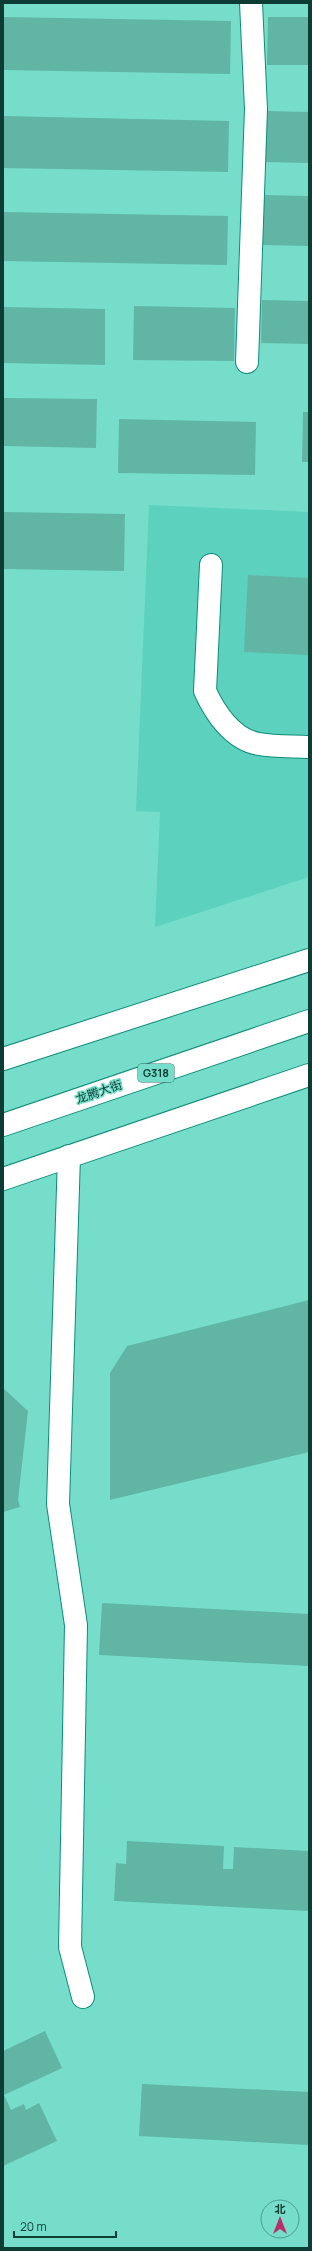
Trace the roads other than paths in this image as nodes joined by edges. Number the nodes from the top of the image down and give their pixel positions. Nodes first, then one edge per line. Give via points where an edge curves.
1 (251, 3) edge
2 (247, 362) dead end
3 (211, 565) dead end
4 (309, 747) edge
5 (309, 960) edge
6 (309, 1021) edge
7 (3, 1059) edge
8 (309, 1075) edge
9 (3, 1125) edge
10 (69, 1156) junction
11 (3, 1179) edge
12 (83, 1997) dead end

1 - 2 main road via 256,109
3 - 4 main road via 206,691 212,708 236,733 258,744
5 - 7 main road
6 - 9 main road, 龙腾大街 / G318
8 - 10 main road
10 - 11 main road
10 - 12 main road via 58,1504 76,1625 70,1947

